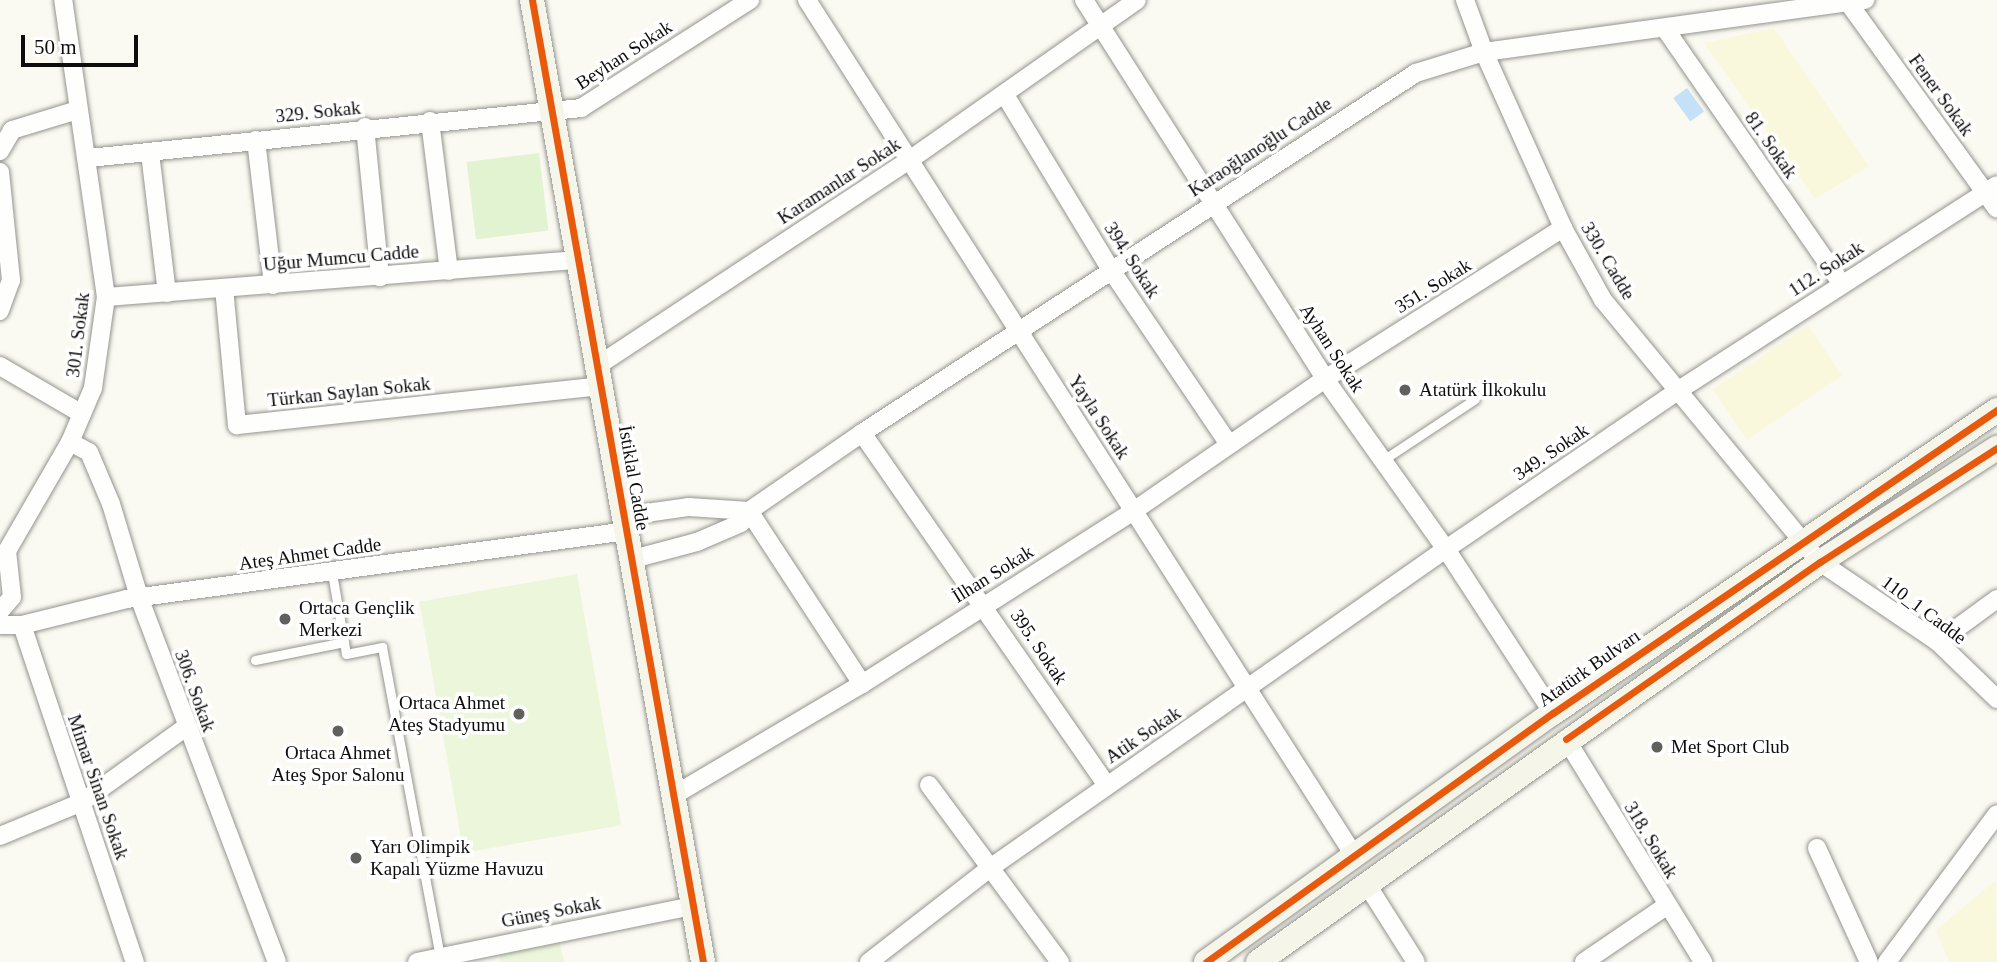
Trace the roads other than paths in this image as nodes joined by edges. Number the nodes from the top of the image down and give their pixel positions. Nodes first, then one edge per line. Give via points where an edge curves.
1 (63, 0) edge
2 (532, 0) edge
3 (750, 0) edge
4 (807, 0) edge
5 (1084, 0) edge
6 (1138, 0) edge
7 (1465, 0) edge
8 (1858, 2) edge
9 (1100, 26) junction
10 (1666, 30) junction
11 (1483, 52) junction
12 (1006, 95) junction
13 (552, 108) junction
14 (78, 110) junction
15 (430, 121) junction
16 (365, 127) junction
17 (256, 140) junction
18 (0, 151) edge
19 (150, 153) junction
20 (89, 158) junction
21 (911, 159) junction
22 (0, 172) edge
23 (1991, 189) edge
24 (1213, 201) junction
25 (1997, 209) edge
26 (1563, 228) junction
27 (579, 260) junction
28 (1111, 270) junction
29 (449, 271) junction
30 (380, 277) junction
31 (1840, 283) junction
32 (273, 285) junction
33 (224, 288) junction
34 (167, 293) junction
35 (106, 298) junction
36 (0, 311) edge
37 (1017, 330) junction
38 (0, 366) edge
39 (599, 376) junction
40 (1325, 379) junction
41 (1679, 390) junction
42 (1475, 399) dead end
43 (1997, 410) edge
44 (82, 414) junction
45 (862, 433) junction
46 (70, 442) junction
47 (1229, 444) junction
48 (1997, 448) edge
49 (1383, 460) junction
50 (1135, 510) junction
51 (749, 511) junction
52 (626, 524) junction
53 (1802, 540) junction
54 (4, 547) edge
55 (1446, 549) junction
56 (633, 559) junction
57 (1820, 562) junction
58 (332, 573) junction
59 (139, 597) junction
60 (1997, 599) edge
61 (979, 606) junction
62 (0, 611) edge
63 (0, 625) edge
64 (22, 625) junction
65 (344, 642) junction
66 (1938, 642) junction
67 (255, 660) dead end
68 (862, 684) junction
69 (1247, 689) junction
70 (1997, 699) edge
71 (1553, 713) junction
72 (186, 727) junction
73 (1566, 739) junction
74 (929, 785) dead end
75 (1107, 785) junction
76 (676, 794) junction
77 (82, 802) junction
78 (1997, 814) edge
79 (0, 836) edge
80 (1817, 848) dead end
81 (1355, 857) junction
82 (990, 868) junction
83 (1366, 883) junction
84 (693, 906) junction
85 (1666, 906) junction
86 (1286, 953) edge
87 (440, 956) junction
88 (135, 962) edge
89 (277, 962) edge
90 (417, 962) edge
91 (703, 962) edge
92 (869, 962) edge
93 (1060, 962) edge
94 (1206, 962) edge
95 (1258, 962) edge
96 (1416, 962) edge
97 (1584, 962) edge
98 (1703, 962) edge
99 (1869, 962) edge
100 (1887, 962) edge

1 - 14 street, 301. Sokak
2 - 13 main road, İstiklal Cadde
3 - 13 street, Beyhan Sokak via 581,108
4 - 21 street, Yayla Sokak
5 - 9 street, Ayhan Sokak
6 - 9 street, Karamanlar Sokak
7 - 11 street, 330. Cadde
8 - 10 street, Karaoğlanoğlu Cadde
8 - 23 street, Fener Sokak
9 - 12 street, Karamanlar Sokak
9 - 24 street, Ayhan Sokak
10 - 11 street, Karaoğlanoğlu Cadde
10 - 31 street, 81. Sokak
11 - 24 street, Karaoğlanoğlu Cadde via 1416,73
11 - 26 street, 330. Cadde
12 - 21 street, Karamanlar Sokak
12 - 28 street, 394. Sokak
13 - 15 street, 329. Sokak
13 - 27 main road, İstiklal Cadde
14 - 18 street via 12,130
14 - 20 street, 301. Sokak
15 - 16 street, 329. Sokak
15 - 29 street
16 - 17 street, 329. Sokak
16 - 30 street
17 - 19 street, 329. Sokak
17 - 32 street
19 - 20 street, 329. Sokak
19 - 34 street
20 - 35 street, 301. Sokak
21 - 37 street, Yayla Sokak
21 - 39 street, Karamanlar Sokak
22 - 36 street via 11,280
23 - 25 street, Fener Sokak
23 - 31 street, 112. Sokak
24 - 28 street, Karaoğlanoğlu Cadde
24 - 40 street, Ayhan Sokak
26 - 40 street, 351. Sokak
26 - 41 street, 330. Cadde via 1603,300
27 - 29 street, Uğur Mumcu Cadde
27 - 39 main road, İstiklal Cadde
28 - 37 street, Karaoğlanoğlu Cadde
28 - 47 street, 394. Sokak
29 - 30 street, Uğur Mumcu Cadde
30 - 32 street, Uğur Mumcu Cadde
31 - 41 street, 112. Sokak
32 - 33 street, Uğur Mumcu Cadde
33 - 34 street, Uğur Mumcu Cadde
33 - 39 street, Türkan Saylan Sokak via 237,425
34 - 35 street, Uğur Mumcu Cadde
35 - 44 street, 301. Sokak via 93,388
37 - 45 street, Karaoğlanoğlu Cadde
37 - 50 street, Yayla Sokak
38 - 44 street
39 - 52 main road, İstiklal Cadde
40 - 47 street, İlhan Sokak
40 - 49 street, Ayhan Sokak
41 - 53 street, 330. Cadde
41 - 55 street, 349. Sokak
42 - 49 lane
43 - 53 main road, Atatürk Bulvarı
44 - 46 street, 301. Sokak
45 - 51 street, Karaoğlanoğlu Cadde
45 - 61 street, 395. Sokak
46 - 54 street, 301. Sokak
46 - 59 street, 306. Sokak via 89,452 111,504
47 - 50 street, İlhan Sokak
48 - 57 main road
49 - 55 street, Ayhan Sokak
50 - 61 street, İlhan Sokak
50 - 69 street, Yayla Sokak
51 - 52 street via 690,507
51 - 56 street, Karaoğlanoğlu Cadde via 741,523 697,542
51 - 68 street
52 - 56 main road, İstiklal Cadde
52 - 58 street, Ateş Ahmet Cadde
53 - 57 street, 110_1 Cadde
53 - 71 main road, Atatürk Bulvarı
54 - 62 street, 301. Sokak via 12,597
55 - 69 street, Atik Sokak
55 - 71 street, Ayhan Sokak
56 - 76 main road, İstiklal Cadde
57 - 66 street, 110_1 Cadde
57 - 73 main road
58 - 59 street, Ateş Ahmet Cadde
58 - 65 lane
59 - 64 street, Ateş Ahmet Cadde
59 - 72 street, 306. Sokak
60 - 66 street
61 - 68 street, İlhan Sokak
61 - 75 street, 395. Sokak via 990,612
63 - 64 street, Ateş Ahmet Cadde
64 - 77 street, Mimar Sinan Sokak
65 - 67 lane
65 - 87 lane via 346,654 382,647
66 - 70 street, 110_1 Cadde
68 - 76 street, İlhan Sokak
69 - 75 street, Atik Sokak
69 - 81 street, Yayla Sokak
71 - 81 main road, Atatürk Bulvarı
72 - 77 street
72 - 89 street, 306. Sokak
73 - 83 main road
73 - 85 street, 318. Sokak
74 - 82 street
75 - 82 street, Atik Sokak
76 - 84 main road, İstiklal Cadde
77 - 79 street
77 - 88 street, Mimar Sinan Sokak
78 - 100 street
80 - 99 street
81 - 94 main road, Atatürk Bulvarı
82 - 92 street, Atik Sokak
82 - 93 street
83 - 86 main road
83 - 96 street
84 - 87 street, Güneş Sokak
84 - 91 main road, İstiklal Cadde
85 - 97 street
85 - 98 street, 318. Sokak
86 - 95 main road
87 - 90 street, Güneş Sokak

